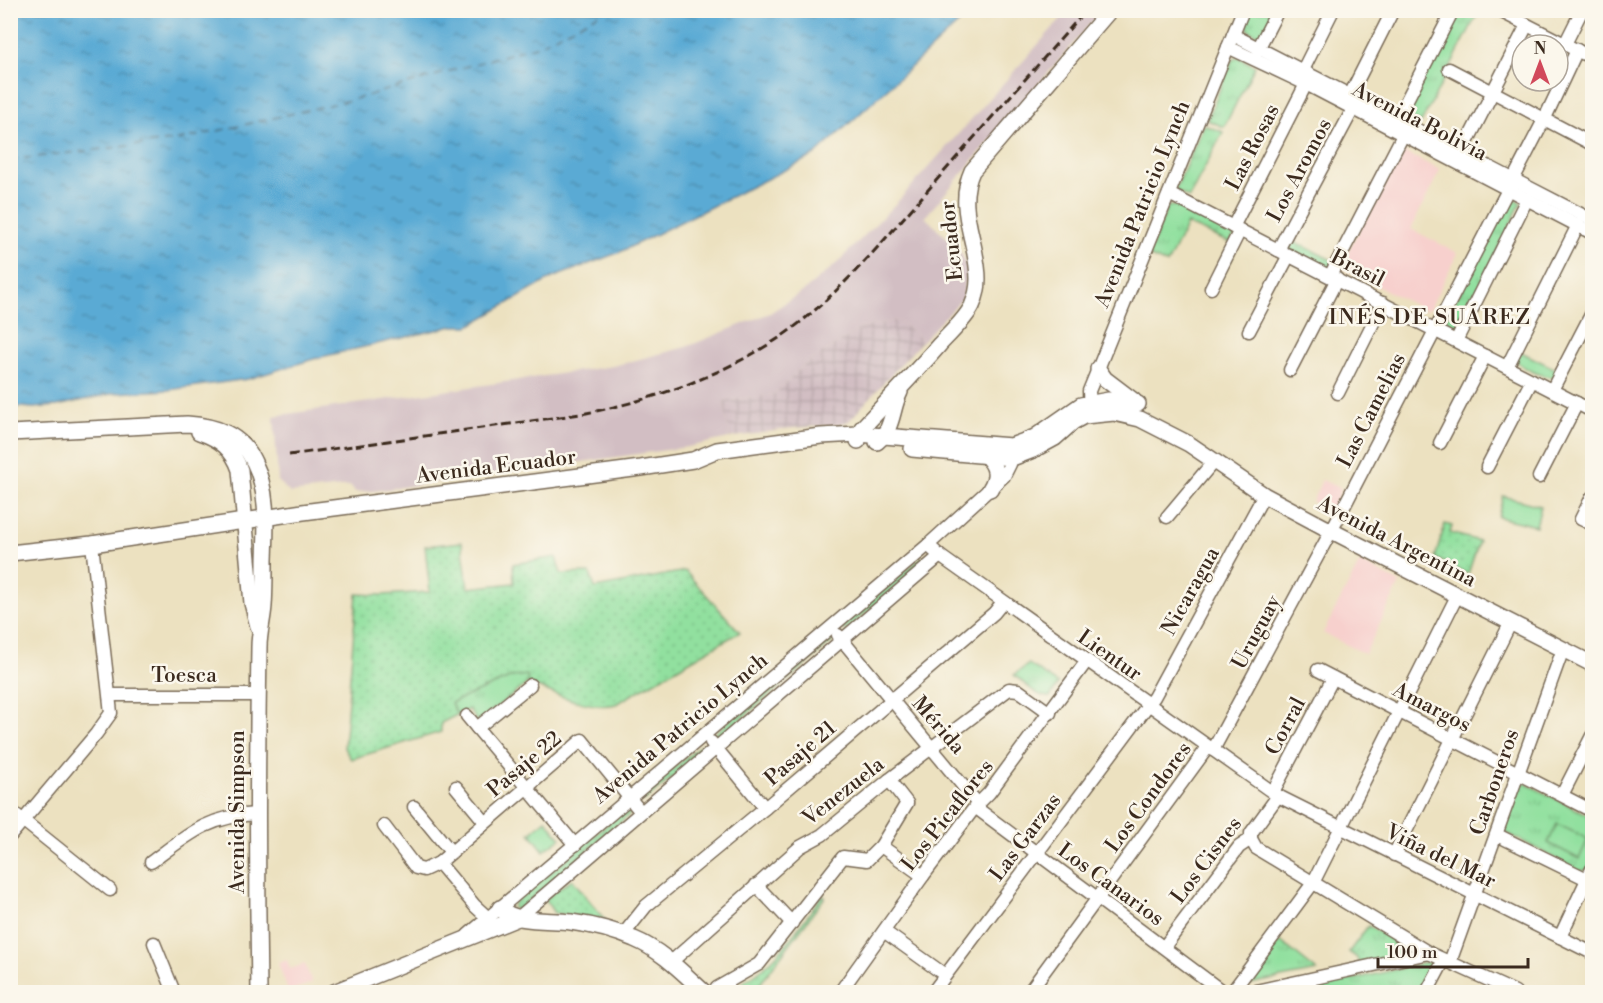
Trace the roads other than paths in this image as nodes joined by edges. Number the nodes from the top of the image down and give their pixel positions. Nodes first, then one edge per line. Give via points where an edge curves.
1 (1110, 10) edge
2 (1243, 10) edge
3 (1278, 10) edge
4 (1333, 10) edge
5 (1393, 10) edge
6 (1453, 10) edge
7 (1498, 10) edge
8 (1582, 10) edge
9 (1527, 25) junction
10 (1543, 33) edge
11 (1570, 34) edge
12 (1231, 41) junction
13 (1570, 46) edge
14 (1258, 49) junction
15 (1577, 50) junction
16 (1593, 58) edge
17 (1449, 69) dead end
18 (1303, 70) junction
19 (1306, 84) junction
20 (1493, 92) junction
21 (1350, 94) junction
22 (1353, 109) junction
23 (1545, 118) junction
24 (1397, 119) junction
25 (1403, 135) junction
26 (1593, 144) edge
27 (1462, 152) junction
28 (1510, 183) junction
29 (1169, 194) junction
30 (1527, 199) junction
31 (1593, 220) edge
32 (1578, 225) junction
33 (1237, 228) junction
34 (1593, 233) edge
35 (1283, 252) junction
36 (1334, 278) junction
37 (1211, 288) dead end
38 (1383, 303) junction
39 (1592, 317) edge
40 (1434, 330) junction
41 (1249, 331) dead end
42 (1456, 341) junction
43 (1485, 356) junction
44 (1507, 367) junction
45 (1098, 369) junction
46 (1290, 370) dead end
47 (1532, 380) junction
48 (904, 384) junction
49 (1552, 390) junction
50 (1338, 393) dead end
51 (1577, 403) junction
52 (1138, 404) junction
53 (1090, 409) junction
54 (1593, 411) edge
55 (893, 420) junction
56 (165, 425) junction
57 (10, 433) edge
58 (910, 438) junction
59 (858, 439) junction
60 (879, 441) junction
61 (1440, 442) dead end
62 (1189, 444) junction
63 (1011, 452) junction
64 (986, 456) junction
65 (693, 460) junction
66 (1214, 461) junction
67 (1487, 468) dead end
68 (1539, 477) dead end
69 (261, 486) junction
70 (990, 489) junction
71 (1264, 495) junction
72 (1593, 497) edge
73 (303, 512) junction
74 (1167, 517) dead end
75 (267, 518) junction
76 (246, 520) junction
77 (1593, 524) edge
78 (1331, 531) junction
79 (92, 544) junction
80 (928, 545) junction
81 (10, 553) edge
82 (940, 556) junction
83 (1456, 596) junction
84 (1003, 602) junction
85 (1511, 622) junction
86 (831, 627) junction
87 (259, 632) junction
88 (843, 639) junction
89 (1563, 649) junction
90 (1086, 662) junction
91 (1593, 664) edge
92 (1318, 670) dead end
93 (1333, 678) junction
94 (530, 685) dead end
95 (110, 694) junction
96 (258, 694) junction
97 (891, 700) junction
98 (1148, 705) junction
99 (1399, 712) junction
100 (1050, 713) junction
101 (467, 716) dead end
102 (477, 728) junction
103 (705, 734) junction
104 (1593, 736) edge
105 (1453, 739) junction
106 (716, 747) junction
107 (934, 747) junction
108 (1210, 749) junction
109 (1517, 772) junction
110 (889, 780) junction
111 (456, 787) dead end
112 (526, 787) junction
113 (1275, 794) junction
114 (1562, 795) junction
115 (629, 798) junction
116 (977, 805) junction
117 (414, 807) dead end
118 (765, 808) junction
119 (10, 810) edge
120 (1593, 811) edge
121 (641, 812) junction
122 (256, 813) junction
123 (24, 821) junction
124 (485, 822) junction
125 (384, 826) dead end
126 (1340, 829) junction
127 (1497, 835) junction
128 (10, 836) edge
129 (1251, 839) junction
130 (575, 845) junction
131 (881, 846) junction
132 (451, 852) junction
133 (1037, 854) junction
134 (1394, 855) junction
135 (151, 862) dead end
136 (438, 863) junction
137 (1590, 874) edge
138 (923, 876) junction
139 (1313, 883) junction
140 (756, 885) junction
141 (110, 890) dead end
142 (1474, 893) junction
143 (1098, 899) junction
144 (494, 913) junction
145 (518, 918) junction
146 (792, 923) junction
147 (885, 932) junction
148 (623, 935) junction
149 (1560, 937) junction
150 (460, 942) junction
151 (154, 943) dead end
152 (1164, 947) junction
153 (1429, 953) junction
154 (1593, 954) edge
155 (1447, 961) junction
156 (670, 963) junction
157 (945, 975) junction
158 (1304, 987) edge
159 (174, 993) edge
160 (259, 993) edge
161 (334, 993) edge
162 (704, 993) edge
163 (714, 993) edge
164 (840, 993) edge
165 (933, 993) edge
166 (1029, 993) edge
167 (1223, 993) edge
168 (1232, 993) edge
169 (1251, 993) edge
170 (1427, 993) edge
171 (1515, 993) edge

1 - 48 main road, Ecuador via 972,171 965,200 978,270 975,298 962,321
2 - 12 street, Avenida Patricio Lynch
3 - 14 street
4 - 18 street
5 - 21 street
6 - 24 street
7 - 9 street
8 - 11 street
9 - 10 street
9 - 20 street
12 - 14 street, Avenida Bolivia
12 - 19 street, Avenida Bolivia
12 - 29 street, Avenida Patricio Lynch
13 - 15 street
14 - 18 street, Avenida Bolivia
15 - 16 street
15 - 23 street, Las Camelias
17 - 20 street
18 - 21 street, Avenida Bolivia
19 - 22 street, Avenida Bolivia
19 - 33 street, Las Rosas
20 - 23 street
20 - 27 street
21 - 24 street, Avenida Bolivia
22 - 25 street, Avenida Bolivia
22 - 35 street, Los Aromos
23 - 26 street
23 - 28 street, Las Camelias
24 - 27 street, Avenida Bolivia
25 - 28 street, Avenida Bolivia
25 - 36 street
27 - 28 street, Avenida Bolivia
28 - 30 street, Avenida Bolivia
28 - 31 street, Avenida Bolivia
28 - 40 street, Las Camelias
29 - 33 street, Brasil
29 - 45 street, Avenida Patricio Lynch
30 - 32 street, Avenida Bolivia
30 - 42 street
32 - 34 street, Avenida Bolivia
32 - 44 street
33 - 35 street, Brasil
33 - 37 street, Las Rosas
35 - 36 street, Brasil
35 - 41 street, Los Aromos
36 - 38 street, Brasil
36 - 46 street
38 - 40 street, Brasil
38 - 50 street
39 - 49 street
40 - 42 street, Brasil
40 - 78 street, Las Camelias
42 - 43 street, Brasil
43 - 44 street, Brasil
43 - 61 street
44 - 47 street, Brasil
45 - 52 main road
45 - 53 street, Avenida Patricio Lynch via 1090,384
47 - 49 street, Brasil
47 - 67 street
48 - 55 main road, Ecuador
48 - 59 main road, Ecuador via 862,428
49 - 51 street, Brasil
51 - 54 street, Brasil
51 - 68 street
52 - 53 main road, Avenida Argentina via 1118,400
52 - 62 main road, Avenida Argentina
53 - 62 main road, Avenida Argentina via 1132,416
53 - 63 main road, Avenida Argentina via 1055,438 1033,450
55 - 58 main road via 898,431
55 - 60 main road, Ecuador
56 - 57 main road
56 - 69 main road, Avenida Simpson via 203,425 232,435 254,460
56 - 76 main road, Avenida Simpson via 202,433 231,450 240,470
58 - 60 main road, Avenida Argentina
58 - 63 main road, Avenida Argentina
59 - 60 main road
59 - 65 main road, Avenida Ecuador
59 - 65 main road, Avenida Ecuador via 796,438 717,450
60 - 64 main road, Avenida Argentina
62 - 66 main road, Avenida Argentina
63 - 64 main road, Avenida Argentina
63 - 70 street, Avenida Patricio Lynch via 1006,473
64 - 70 main road via 996,472
65 - 73 main road, Avenida Ecuador
66 - 71 main road, Avenida Argentina
66 - 74 street
69 - 73 main road via 272,501
69 - 75 main road, Avenida Simpson
70 - 80 street, Avenida Patricio Lynch
71 - 78 main road, Avenida Argentina
71 - 98 street, Nicaragua
72 - 77 street via 1581,519
73 - 75 main road
75 - 76 main road
75 - 87 main road, Avenida Simpson via 264,607
76 - 79 main road
76 - 87 main road, Avenida Simpson via 252,603
78 - 83 main road, Avenida Argentina
78 - 108 street, Uruguay
79 - 81 main road
79 - 95 street
80 - 82 street, Lientur
80 - 86 street, Avenida Patricio Lynch
82 - 84 street, Lientur
82 - 88 street, Avenida Patricio Lynch
83 - 85 main road, Avenida Argentina
83 - 99 street
84 - 90 street, Lientur
84 - 97 street, Pasaje 21
85 - 89 main road, Avenida Argentina
85 - 105 street
86 - 88 street, Mérida
86 - 103 street, Avenida Patricio Lynch
87 - 96 main road, Avenida Simpson
88 - 97 street, Mérida
88 - 106 street, Avenida Patricio Lynch
89 - 91 main road, Avenida Argentina
89 - 109 street, Carboneros
90 - 98 street, Lientur
90 - 100 street, Los Picaflores
92 - 93 street, Amargos
93 - 99 street, Amargos
93 - 113 street, Corral
94 - 102 street
95 - 96 street, Toesca
95 - 123 street via 111,713
96 - 122 main road, Avenida Simpson
97 - 107 street, Mérida
97 - 118 street, Pasaje 21
98 - 108 street, Lientur
98 - 133 street, Las Garzas
99 - 105 street, Amargos
99 - 126 street
100 - 107 street, Venezuela via 1018,690 1009,689
100 - 116 street, Los Picaflores
101 - 102 street
102 - 112 street
103 - 106 street
103 - 115 street, Avenida Patricio Lynch
104 - 114 street
105 - 109 street, Amargos
105 - 134 street
106 - 118 street
106 - 121 street, Avenida Patricio Lynch
107 - 110 street, Venezuela
107 - 116 street, Mérida
108 - 113 street, Lientur
108 - 143 street, Los Condores
109 - 114 street, Amargos
109 - 127 street, Carboneros
110 - 131 street via 907,803
110 - 140 street, Venezuela
111 - 124 street
112 - 115 street, Pasaje 22 via 582,740
112 - 124 street, Pasaje 22
112 - 130 street
113 - 126 street, Viña del Mar
113 - 129 street, Los Cisnes
114 - 120 street, Amargos
115 - 121 street, Pasaje 22
115 - 130 street, Avenida Patricio Lynch
116 - 133 street, Los Canarios
116 - 138 street, Los Picaflores
117 - 132 street
118 - 148 street, Pasaje 21 via 646,906
119 - 123 street
121 - 145 street, Avenida Patricio Lynch
122 - 135 street via 227,817 199,827
122 - 160 main road, Avenida Simpson
123 - 128 street
123 - 141 street
124 - 132 street, Pasaje 22
125 - 136 street, Pasaje 22 via 416,868 424,870
126 - 134 street, Viña del Mar
126 - 139 street
127 - 137 street
127 - 142 street, Carboneros
129 - 139 street via 1256,848
129 - 152 street, Los Cisnes via 1239,847
130 - 144 street, Avenida Patricio Lynch
131 - 138 street
131 - 146 street via 867,860 843,857
132 - 136 street, Pasaje 22
133 - 143 street, Los Canarios
133 - 157 street, Las Garzas
134 - 142 street, Viña del Mar
136 - 144 street via 475,906
137 - 149 street
138 - 147 street, Los Picaflores
139 - 153 street
139 - 168 street
140 - 146 street
140 - 156 street, Venezuela
142 - 149 street, Viña del Mar
142 - 155 street, Carboneros
143 - 152 street, Los Canarios
143 - 166 street, Los Condores
144 - 145 main road
144 - 150 street, Avenida Patricio Lynch
145 - 148 main road via 573,922
145 - 150 main road
146 - 163 street via 759,964
147 - 157 street
147 - 164 street, Los Picaflores
148 - 156 main road via 636,939
149 - 154 street, Viña del Mar
150 - 161 main road, Avenida Patricio Lynch
151 - 159 street
152 - 167 street, Los Canarios
153 - 155 street
153 - 158 street
155 - 170 street, Carboneros
155 - 171 street
156 - 162 main road
157 - 165 street, Las Garzas
158 - 169 street

